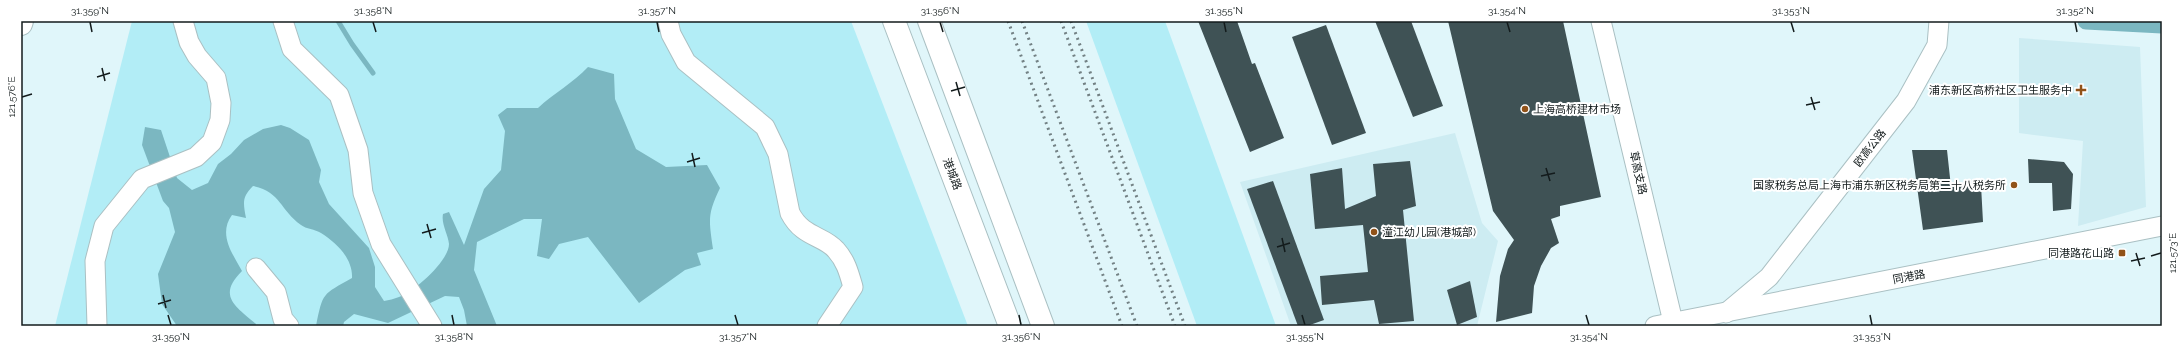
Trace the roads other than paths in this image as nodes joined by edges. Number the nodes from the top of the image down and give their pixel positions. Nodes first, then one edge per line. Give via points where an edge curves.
1 (22, 21) edge
2 (184, 21) edge
3 (283, 21) edge
4 (668, 21) edge
5 (894, 21) edge
6 (929, 21) edge
7 (1601, 21) edge
8 (1939, 21) edge
9 (21, 24) edge
10 (2162, 226) edge
11 (256, 268) dead end
12 (1725, 314) junction
13 (431, 324) edge
14 (1674, 324) edge
15 (97, 326) edge
16 (289, 326) edge
17 (827, 326) edge
18 (1010, 326) edge
19 (1043, 326) edge
20 (1655, 326) edge

1 - 9 main road
2 - 15 street via 189,42 216,78 221,104 220,120 212,142 196,157 180,161 142,179 104,226 95,261
3 - 13 street via 292,49 339,95 358,150 363,193 374,227 381,244
4 - 17 street via 671,34 686,62 765,127 778,154 790,213 795,222 806,232 836,249 848,267 853,287
5 - 18 main road, 港城路
6 - 19 main road
7 - 14 street, 草高支路
8 - 12 street, 欧高公路 via 1938,45 1906,102 1769,277
10 - 12 street, 同港路
11 - 16 street via 276,292 283,319
12 - 14 street, 同港路
14 - 20 street, 同港路

